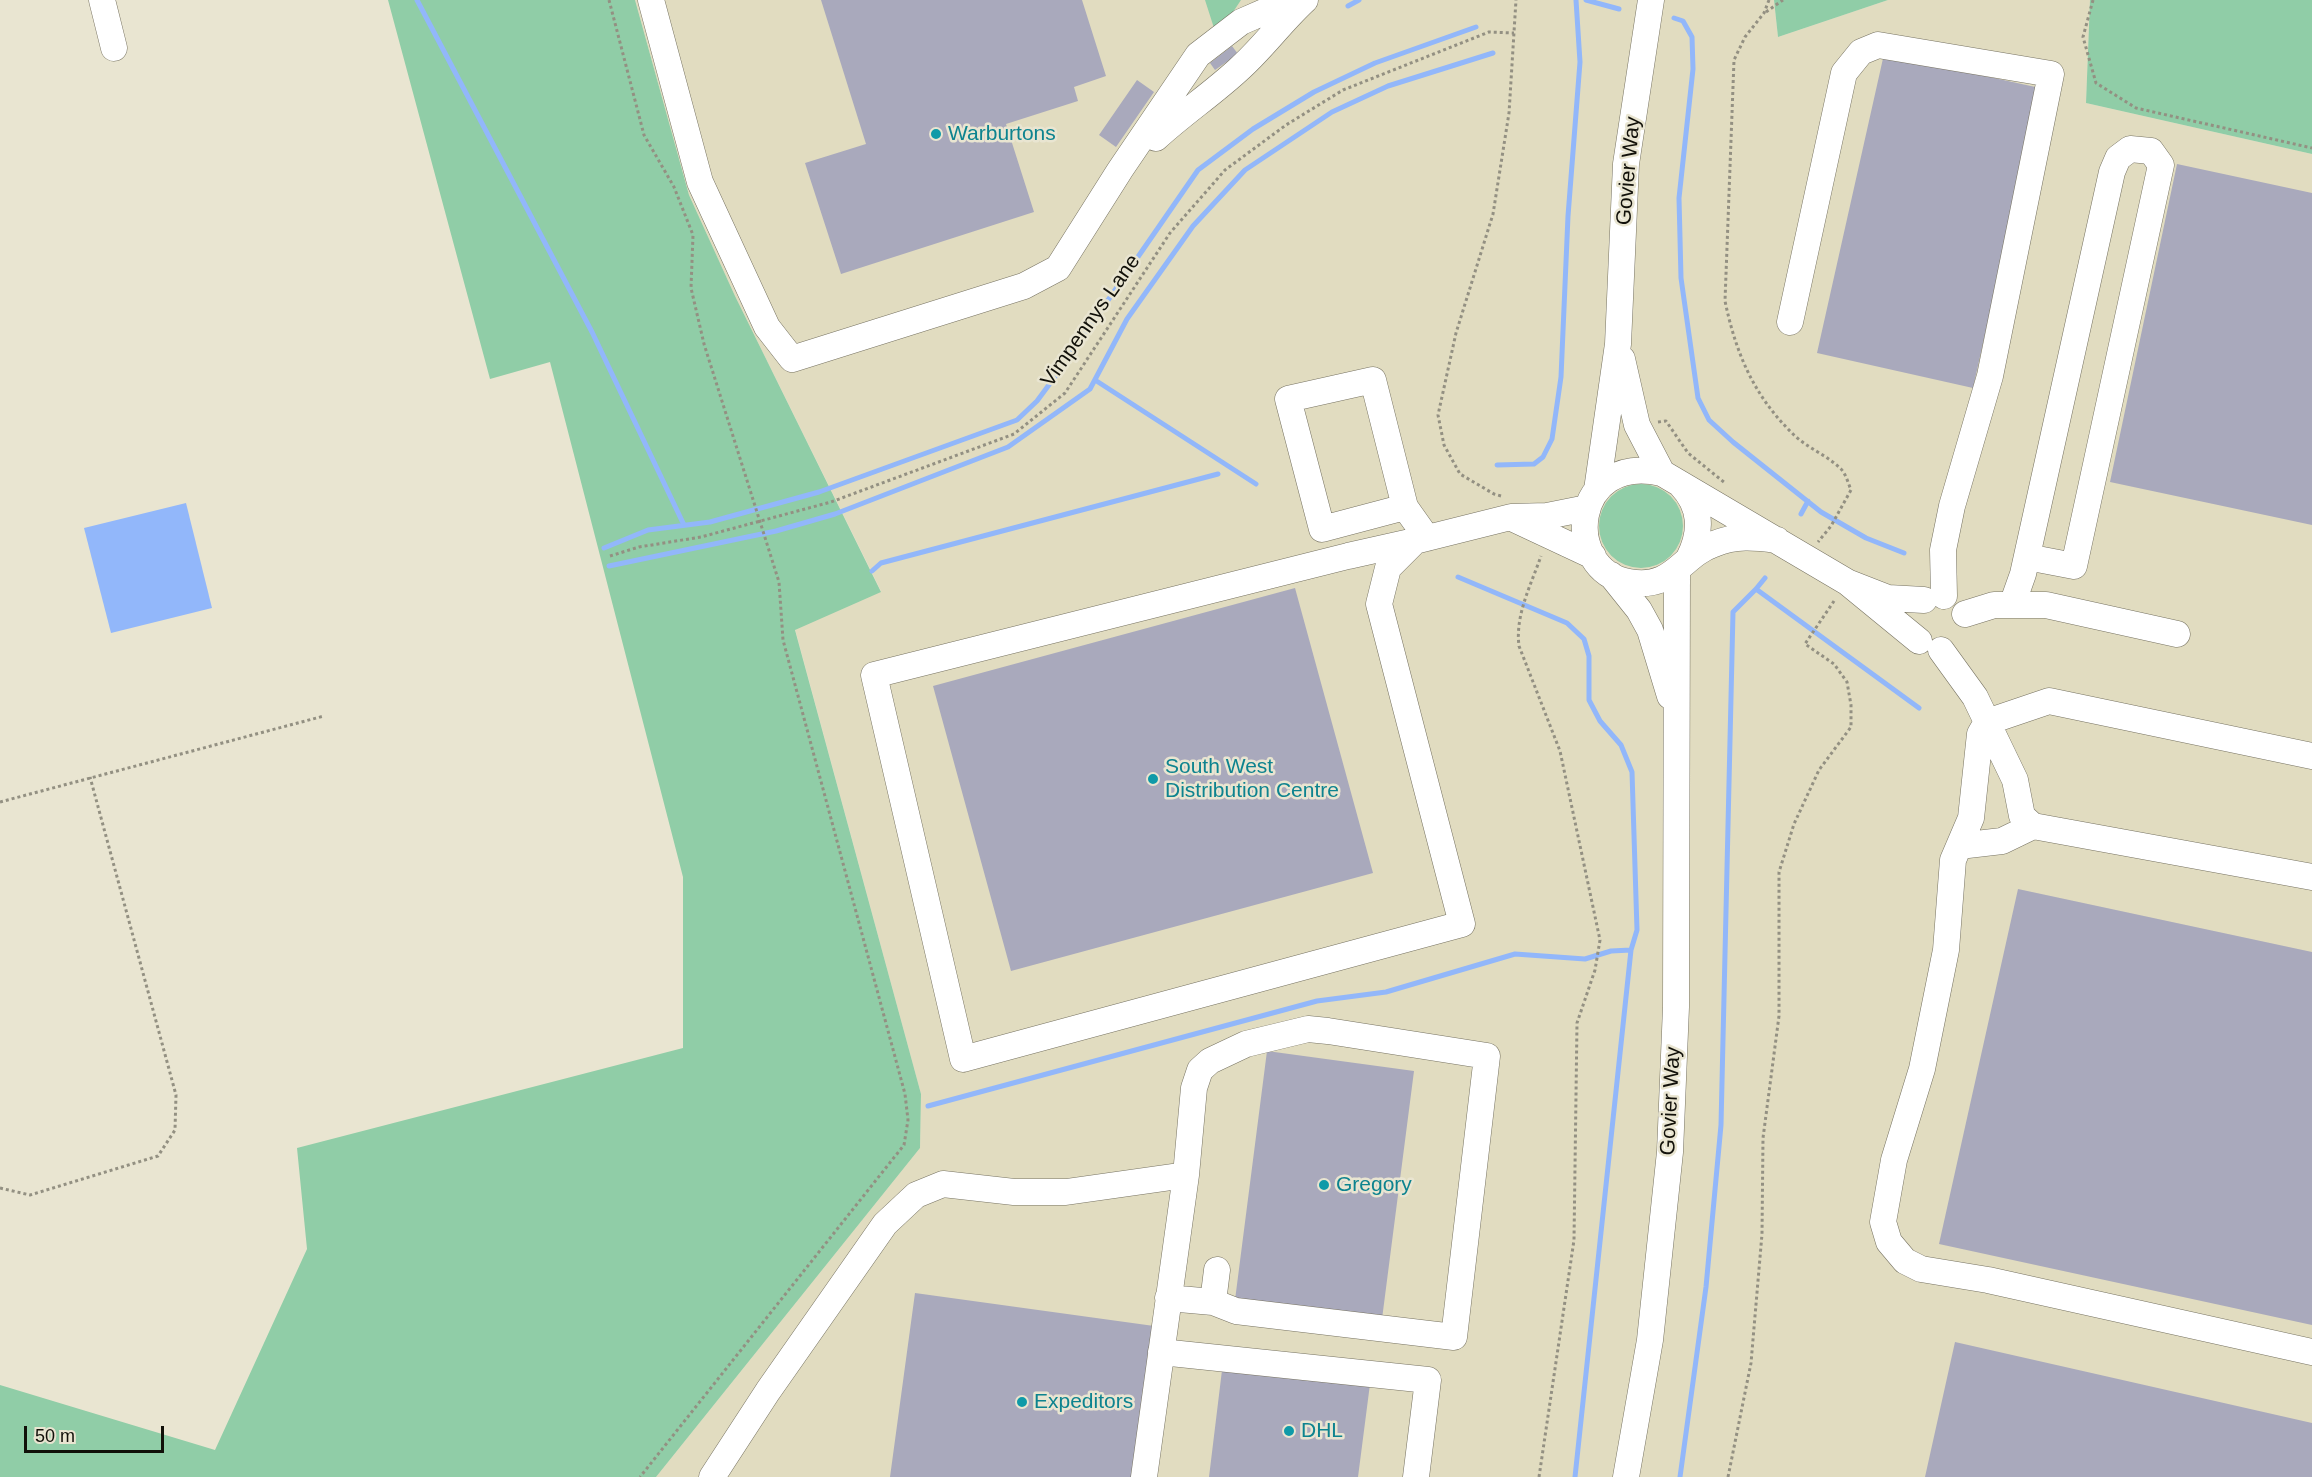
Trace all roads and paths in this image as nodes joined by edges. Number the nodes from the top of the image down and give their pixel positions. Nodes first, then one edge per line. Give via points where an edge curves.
1 (609, 0) edge
2 (651, 0) edge
3 (1255, 0) edge
4 (1282, 0) edge
5 (1305, 0) edge
6 (1516, 0) edge
7 (1651, 0) edge
8 (1768, 0) edge
9 (1783, 0) edge
10 (2093, 0) edge
11 (105, 10) edge
12 (1764, 13) junction
13 (1241, 22) junction
14 (1514, 33) junction
15 (114, 48) dead end
16 (2312, 148) edge
17 (1120, 170) junction
18 (1790, 322) dead end
19 (1618, 344) junction
20 (1669, 477) junction
21 (1592, 499) junction
22 (1405, 507) junction
23 (1506, 507) junction
24 (759, 520) junction
25 (1831, 526) dead end
26 (1547, 535) junction
27 (1421, 540) junction
28 (1777, 540) junction
29 (610, 556) dead end
30 (1593, 556) junction
31 (2027, 557) junction
32 (1683, 565) junction
33 (1611, 575) junction
34 (1847, 582) junction
35 (1934, 598) junction
36 (2012, 604) junction
37 (1965, 614) junction
38 (1824, 615) dead end
39 (2177, 634) dead end
40 (1930, 645) junction
41 (324, 716) dead end
42 (1677, 722) junction
43 (1987, 722) junction
44 (2312, 756) edge
45 (90, 777) junction
46 (0, 802) edge
47 (2033, 826) junction
48 (1959, 846) junction
49 (2312, 877) edge
50 (1186, 1175) junction
51 (0, 1188) edge
52 (1217, 1270) dead end
53 (1168, 1298) junction
54 (1213, 1302) junction
55 (1161, 1352) junction
56 (2312, 1352) edge
57 (640, 1477) edge
58 (712, 1477) edge
59 (1144, 1477) edge
60 (1416, 1477) edge
61 (1539, 1477) edge
62 (1626, 1477) edge
63 (1728, 1477) edge

1 - 24 path via 644,135 674,187 693,235 690,288
2 - 17 street via 699,182 767,327 792,359 1024,286 1058,268
3 - 13 street
4 - 13 street
5 - 17 street via 1237,71 1181,114
6 - 14 path
7 - 19 street, Govier Way via 1626,164
8 - 12 path
9 - 12 path
10 - 16 path via 2083,37 2096,83 2136,108
11 - 15 street
12 - 25 path via 1745,37 1734,60 1725,301 1745,369 1767,405 1794,435 1842,470 1851,490
13 - 17 street via 1198,55
14 - 23 path via 1509,113 1493,214 1456,333 1438,415 1444,445 1460,474 1494,494
14 - 24 path, Vimpennys Lane via 1489,32 1343,90 1286,125 1225,170 1170,233 1065,393 1014,434 831,502
18 - 35 street via 1844,73 1861,52 1878,45 2051,74 1990,376 1950,517
19 - 20 street, Govier Way via 1637,425
19 - 21 street, Govier Way
20 - 21 street via 1645,469 1627,470 1610,478
20 - 28 street
20 - 32 street via 1688,493 1699,525 1697,543
21 - 23 street via 1547,516
21 - 30 street via 1585,533
22 - 22 street via 1322,529 1288,399 1372,380
22 - 27 street
23 - 26 street
23 - 27 street
24 - 29 path, Vimpennys Lane
24 - 57 path via 779,582 783,640 905,1094 908,1120 904,1145
26 - 30 street
26 - 61 path via 1520,615 1519,646 1560,752 1600,940 1595,970 1577,1023 1574,1240
27 - 27 street via 1388,567 1379,604 1462,924 963,1059 874,675
28 - 32 street via 1744,536 1712,544
28 - 34 street
30 - 33 street
31 - 31 street via 2112,172 2118,159 2130,149 2151,151 2161,165 2074,567
31 - 36 street
32 - 33 street via 1662,580 1645,584
32 - 42 street, Govier Way
33 - 42 street, Govier Way via 1650,630
34 - 35 street via 1888,598
34 - 40 street
35 - 37 street via 1953,599
35 - 40 street via 1917,607 1912,620 1915,636
36 - 37 street
36 - 39 street via 2046,604
37 - 40 street via 1962,638 1952,646
38 - 63 path via 1805,644 1834,664 1847,682 1851,727 1819,770 1794,824 1779,872 1779,1016 1763,1138 1762,1234 1751,1362
40 - 43 street via 1975,697
41 - 45 path
42 - 62 street, Govier Way via 1676,1007 1670,1152 1650,1340
43 - 44 street via 2049,701
43 - 47 street via 2015,780 2022,816
43 - 48 street via 1980,734 1971,818
45 - 46 path
45 - 51 path via 176,1095 175,1130 158,1156 30,1195
47 - 48 street via 2002,841
47 - 49 street
48 - 56 street via 1953,860 1946,950 1922,1069 1894,1160 1883,1222 1889,1242 1905,1261 1921,1269 1988,1280
50 - 53 street
50 - 54 street via 1194,1088 1200,1070 1246,1044 1308,1029 1487,1056 1454,1337 1236,1311
50 - 58 street via 1066,1192 1014,1192 943,1184 916,1195 885,1224
52 - 54 street
53 - 54 street
53 - 55 street
55 - 59 street
55 - 60 street via 1428,1380

